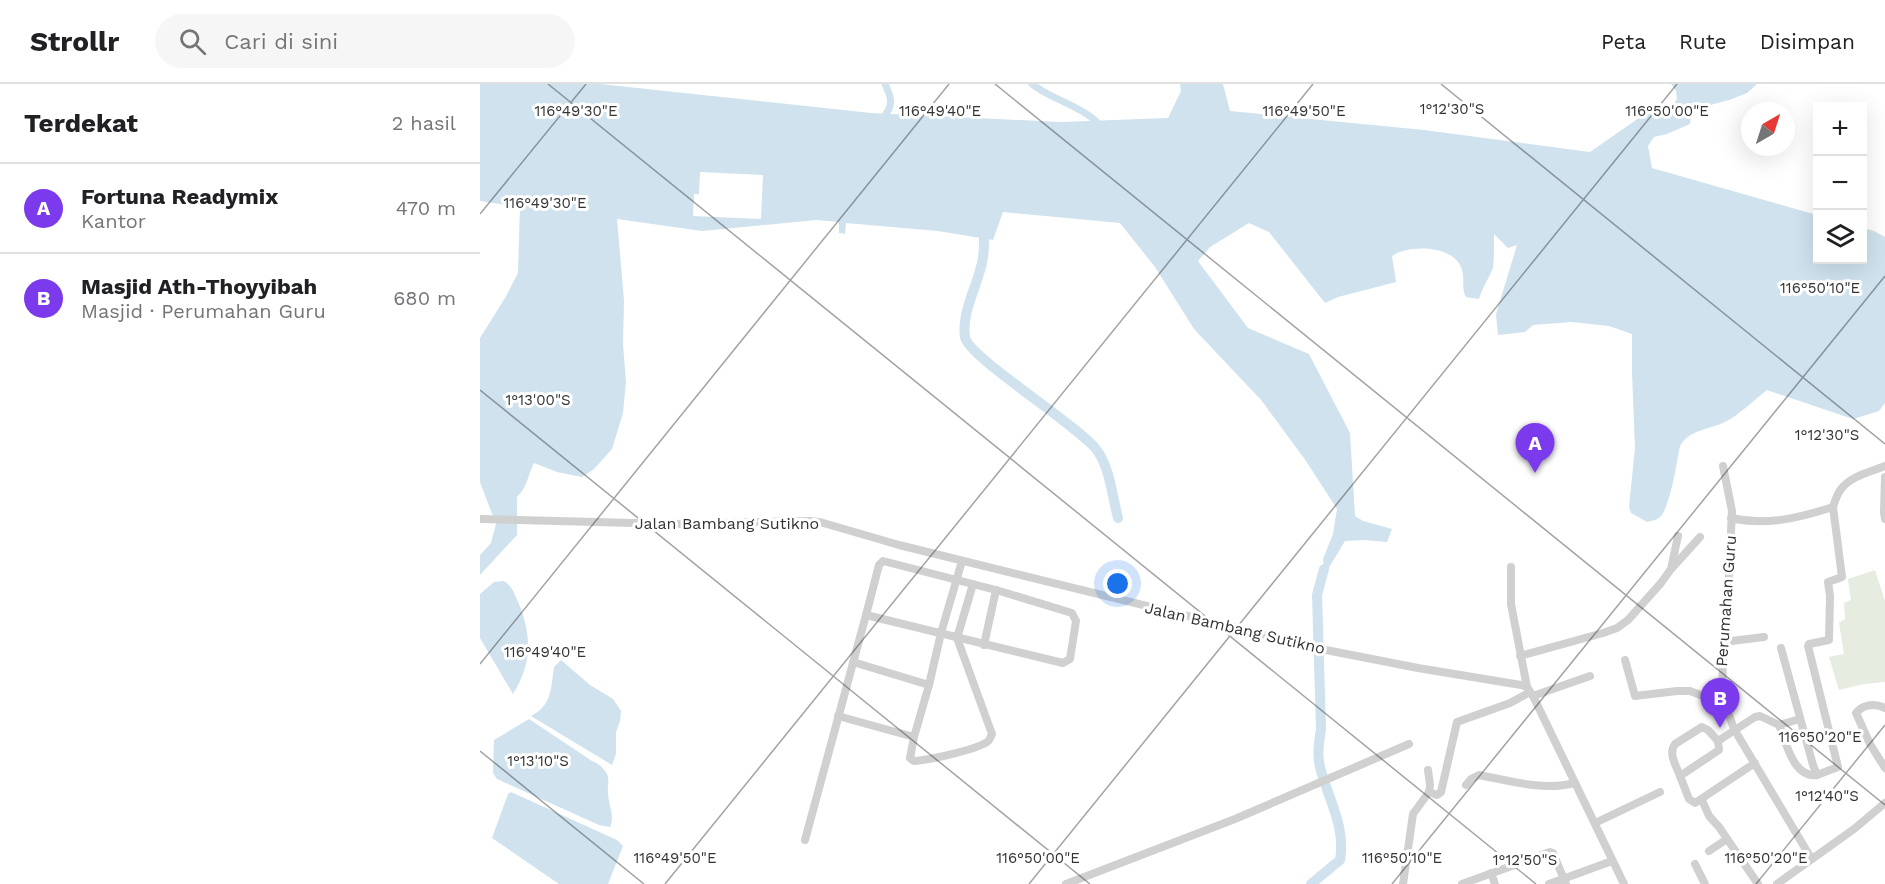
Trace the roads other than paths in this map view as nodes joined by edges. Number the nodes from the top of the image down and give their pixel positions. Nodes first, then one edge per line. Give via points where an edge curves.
1 (1723, 466) dead end
2 (1885, 466) edge
3 (1885, 477) edge
4 (1833, 507) junction
5 (1731, 518) junction
6 (480, 519) edge
7 (1885, 519) edge
8 (1678, 536) dead end
9 (1700, 537) dead end
10 (962, 561) junction
11 (1511, 567) dead end
12 (1671, 569) junction
13 (957, 580) junction
14 (973, 584) junction
15 (996, 590) junction
16 (866, 615) junction
17 (941, 633) junction
18 (1764, 637) dead end
19 (957, 638) junction
20 (1723, 642) junction
21 (984, 645) junction
22 (1781, 648) dead end
23 (1520, 656) junction
24 (1625, 660) dead end
25 (853, 662) junction
26 (1590, 676) dead end
27 (929, 685) junction
28 (1530, 692) junction
29 (1722, 695) junction
30 (1885, 708) edge
31 (838, 716) junction
32 (1800, 719) junction
33 (1779, 725) junction
34 (1734, 729) junction
35 (914, 737) junction
36 (1718, 741) junction
37 (1409, 744) dead end
38 (1755, 763) junction
39 (1885, 768) edge
40 (1428, 770) dead end
41 (1817, 775) junction
42 (1680, 776) junction
43 (1575, 783) junction
44 (1466, 785) dead end
45 (1429, 792) junction
46 (1660, 792) dead end
47 (1702, 800) junction
48 (1885, 803) edge
49 (1595, 823) junction
50 (1727, 839) junction
51 (805, 840) dead end
52 (1709, 850) dead end
53 (1811, 858) junction
54 (1612, 861) junction
55 (1695, 864) dead end
56 (1491, 873) junction
57 (1565, 881) edge
58 (1066, 884) edge
59 (1403, 884) edge
60 (1462, 884) edge
61 (1495, 884) edge
62 (1549, 884) edge
63 (1624, 884) edge
64 (1705, 884) edge
65 (1758, 884) edge
66 (1777, 884) edge

1 - 5 street, Perumahan Guru
2 - 4 street via 1848,482
3 - 7 street
4 - 5 street via 1761,523
4 - 41 street via 1842,577 1828,582 1829,640 1808,646 1838,766
5 - 20 street, Perumahan Guru
6 - 10 street, Jalan Bambang Sutikno via 661,524 809,521
8 - 12 street
9 - 12 street
10 - 13 street
10 - 28 street, Jalan Bambang Sutikno via 1326,650
11 - 23 street via 1511,604
12 - 23 street via 1617,628
13 - 14 street
13 - 16 street via 881,562
13 - 17 street
14 - 15 street
14 - 19 street
15 - 21 street
15 - 21 street via 1072,613 1076,621 1070,658 1063,663
16 - 17 street
16 - 25 street
17 - 19 street
17 - 27 street
18 - 20 street
19 - 21 street
19 - 35 street via 992,734 989,741 953,754 916,761 910,758
20 - 29 street, Perumahan Guru
22 - 32 street
23 - 28 street
24 - 29 street via 1635,696 1677,691
25 - 27 street
25 - 31 street
26 - 28 street
27 - 35 street
28 - 43 street
28 - 45 street via 1456,722 1441,792
29 - 34 street, Perumahan Guru
30 - 39 street via 1876,704 1856,713
31 - 35 street
31 - 51 street
32 - 33 street
32 - 41 street
33 - 34 street via 1760,716
33 - 41 street via 1793,762 1808,774
34 - 36 street
34 - 38 street, Perumahan Guru
36 - 42 street via 1719,750
36 - 42 street via 1702,727 1675,744 1672,757
37 - 58 street via 1235,819
38 - 47 street
38 - 53 street, Perumahan Guru
40 - 45 street
42 - 47 street via 1689,799 1695,803
43 - 44 street via 1545,787 1479,776
43 - 49 street
45 - 59 street via 1413,814
46 - 49 street
47 - 50 street
48 - 53 street
49 - 54 street
50 - 52 street
50 - 65 street
53 - 66 street
54 - 57 street
54 - 63 street
55 - 64 street
56 - 57 street via 1552,852
56 - 60 street
56 - 61 street
57 - 62 street

